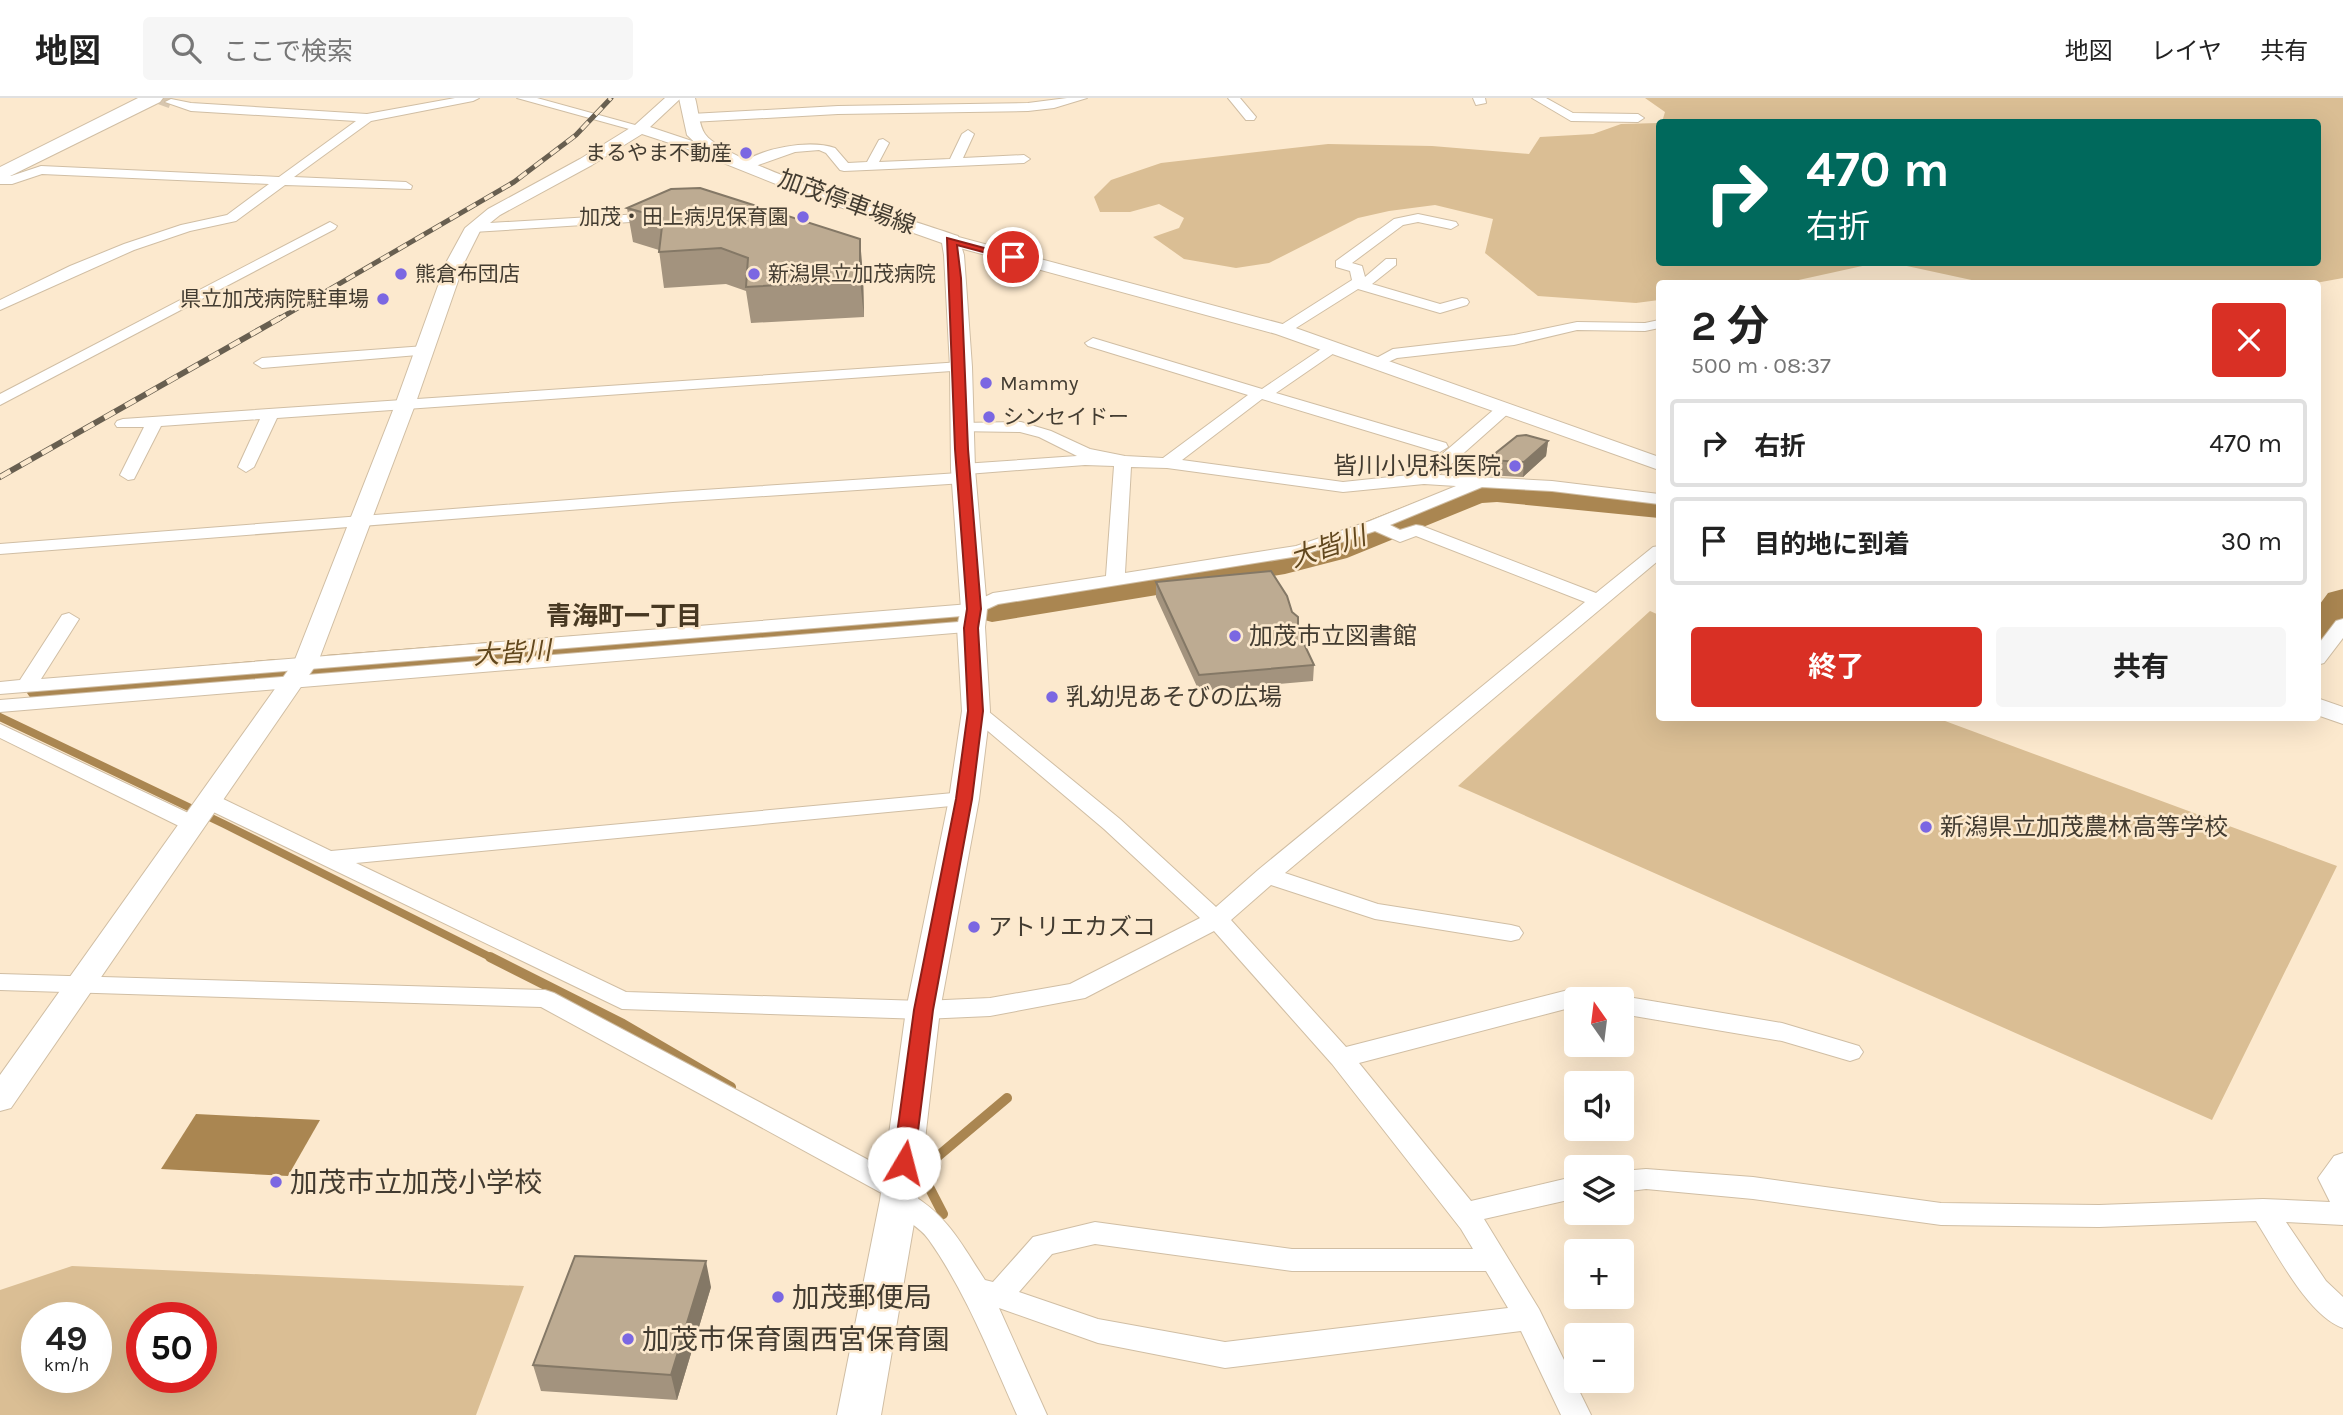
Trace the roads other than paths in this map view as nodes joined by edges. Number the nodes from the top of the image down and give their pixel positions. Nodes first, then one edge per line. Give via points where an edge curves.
1 (473, 98) edge
2 (523, 98) edge
3 (674, 98) edge
4 (689, 98) edge
5 (1081, 98) edge
6 (1234, 98) edge
7 (1538, 98) edge
8 (162, 100) edge
9 (838, 110) junction
10 (1250, 117) dead end
11 (368, 118) junction
12 (691, 118) junction
13 (1638, 118) dead end
14 (640, 128) junction
15 (809, 132) dead end
16 (968, 134) dead end
17 (883, 143) dead end
18 (717, 153) junction
19 (1024, 159) dead end
20 (955, 162) junction
21 (744, 166) junction
22 (871, 166) junction
23 (0, 178) edge
24 (280, 181) junction
25 (406, 186) dead end
26 (672, 216) edge
27 (1451, 225) dead end
28 (330, 226) dead end
29 (473, 228) junction
30 (951, 240) junction
31 (1391, 262) dead end
32 (1358, 283) junction
33 (1462, 302) dead end
34 (0, 306) edge
35 (1656, 325) edge
36 (1283, 330) junction
37 (1093, 343) dead end
38 (1332, 348) junction
39 (425, 351) junction
40 (1377, 362) junction
41 (262, 363) dead end
42 (961, 367) junction
43 (1261, 395) junction
44 (0, 400) edge
45 (405, 405) junction
46 (1504, 409) junction
47 (271, 414) junction
48 (155, 422) junction
49 (123, 424) dead end
50 (960, 428) junction
51 (1440, 447) dead end
52 (1123, 461) junction
53 (1167, 463) junction
54 (1656, 463) edge
55 (246, 467) dead end
56 (963, 474) junction
57 (128, 475) dead end
58 (1424, 479) junction
59 (1476, 484) junction
60 (1656, 499) edge
61 (361, 521) junction
62 (1376, 525) junction
63 (0, 549) edge
64 (1656, 554) edge
65 (1115, 581) junction
66 (1599, 601) junction
67 (972, 618) junction
68 (69, 619) dead end
69 (2343, 625) edge
70 (2321, 654) edge
71 (300, 672) junction
72 (26, 686) junction
73 (2, 700) edge
74 (2321, 708) edge
75 (976, 711) junction
76 (2343, 716) edge
77 (0, 730) edge
78 (964, 799) junction
79 (201, 812) junction
80 (329, 858) junction
81 (1266, 876) junction
82 (1216, 920) junction
83 (1511, 933) dead end
84 (0, 982) edge
85 (82, 985) junction
86 (547, 999) junction
87 (614, 1000) junction
88 (1564, 1000) edge
89 (1634, 1007) edge
90 (923, 1010) junction
91 (1850, 1052) dead end
92 (1341, 1058) junction
93 (0, 1098) edge
94 (2343, 1163) edge
95 (1634, 1181) edge
96 (1564, 1190) edge
97 (899, 1195) junction
98 (2343, 1202) edge
99 (2263, 1210) junction
100 (1464, 1213) junction
101 (2343, 1214) edge
102 (1494, 1260) junction
103 (987, 1292) junction
104 (2343, 1316) edge
105 (1529, 1318) junction
106 (859, 1415) edge
107 (1032, 1415) edge
108 (1576, 1415) edge

1 - 11 street
2 - 14 street
3 - 14 street
4 - 12 main road, 加茂停車場線
5 - 9 street via 1028,107
6 - 10 street
7 - 13 street via 1571,117
8 - 11 street via 191,107
8 - 23 highway
9 - 12 street
9 - 15 street
11 - 24 street
12 - 18 main road, 加茂停車場線 via 696,135
14 - 18 street
14 - 29 street
16 - 20 street
17 - 22 street
18 - 21 main road, 加茂停車場線
19 - 20 street
20 - 22 street
21 - 22 street via 808,145 838,156 844,167
21 - 30 main road, 加茂停車場線
23 - 24 street via 12,180 41,170
24 - 25 street
24 - 34 street via 231,218 129,247
26 - 29 street
27 - 32 street via 1418,218 1399,222 1341,264 1357,269
28 - 44 street
29 - 39 street via 456,261
30 - 36 street
30 - 42 main road
31 - 32 street via 1368,281
32 - 33 street via 1440,309
32 - 36 street
35 - 40 street via 1577,326 1514,340 1393,354
36 - 38 street
37 - 43 street
38 - 40 street
38 - 43 street
39 - 41 street
39 - 45 street
40 - 46 street
42 - 45 street
42 - 50 main road
43 - 51 street
43 - 53 street
45 - 47 street
45 - 61 street
46 - 54 street
46 - 58 street
47 - 48 street
47 - 55 street
48 - 49 street
48 - 57 street
50 - 52 street via 1021,427 1085,453
50 - 56 main road
52 - 53 street
52 - 56 street via 1085,460
52 - 65 street
53 - 58 street via 1343,487
56 - 61 street
56 - 67 main road
58 - 59 street
59 - 60 street via 1552,486
59 - 62 street
61 - 63 street
61 - 71 street
62 - 65 street via 1299,551
62 - 66 street via 1400,537 1416,530
64 - 66 street
65 - 67 street via 993,599
66 - 81 street
67 - 71 street
67 - 75 main road
68 - 72 street
69 - 70 street
71 - 72 street
71 - 73 street
71 - 79 street
72 - 73 street
74 - 76 street
75 - 78 main road
75 - 82 street via 1112,824
77 - 79 street
78 - 80 street
78 - 90 main road
79 - 80 street
79 - 85 street
80 - 87 street
81 - 82 street
81 - 83 street via 1375,911
82 - 90 street via 1076,992 990,1007
82 - 92 street
84 - 85 street
85 - 86 street
85 - 93 street
86 - 87 street
86 - 97 street
87 - 90 street
88 - 92 street
89 - 91 street via 1783,1032
90 - 97 main road
92 - 100 street
94 - 98 street via 2332,1178
95 - 99 street via 1753,1188 1941,1214 2099,1216
96 - 100 street
97 - 103 street via 937,1229
97 - 106 main road
99 - 101 street
99 - 104 street via 2316,1289
100 - 102 street
102 - 103 street via 1292,1260 1095,1233 1043,1245
102 - 105 street
103 - 105 street via 1098,1331 1225,1355
103 - 107 street
105 - 108 street

